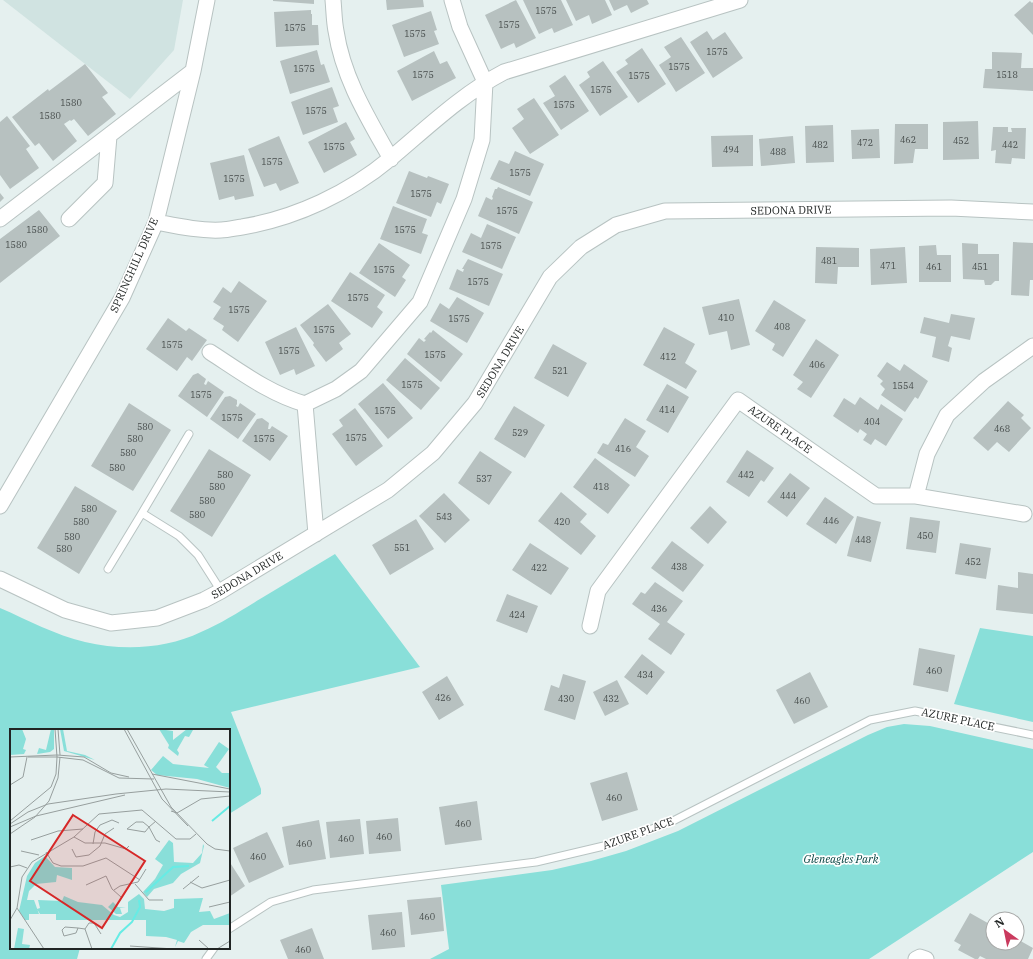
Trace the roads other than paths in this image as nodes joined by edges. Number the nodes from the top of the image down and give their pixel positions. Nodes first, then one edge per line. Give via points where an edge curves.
1 (207, 0) edge
2 (333, 0) edge
3 (452, 0) edge
4 (740, 0) edge
5 (193, 71) junction
6 (485, 82) junction
7 (108, 136) junction
8 (390, 159) junction
9 (1033, 212) edge
10 (0, 219) edge
11 (69, 219) dead end
12 (156, 222) junction
13 (1033, 346) edge
14 (210, 352) dead end
15 (306, 404) junction
16 (189, 434) dead end
17 (916, 496) junction
18 (0, 506) edge
19 (142, 513) junction
20 (1029, 516) edge
21 (316, 534) junction
22 (108, 569) dead end
23 (0, 579) edge
24 (221, 591) junction
25 (590, 626) dead end
26 (1033, 735) edge
27 (230, 928) edge
28 (213, 949) edge
29 (206, 959) edge
30 (916, 959) edge
31 (926, 959) edge

1 - 5 street, SPRINGHILL DRIVE
2 - 8 street via 336,32 346,72
3 - 6 street via 460,27
4 - 6 street via 504,72
5 - 7 street
5 - 12 street, SPRINGHILL DRIVE
6 - 8 street via 438,117
6 - 15 street via 482,140 464,199 420,302 361,371 336,389
7 - 10 street
7 - 11 street via 105,183
8 - 12 street via 354,185 308,208 262,223 221,230 188,228
9 - 21 street, SEDONA DRIVE via 951,208 665,211 616,225 581,247 550,277 475,403 433,453 388,490
12 - 18 street, SPRINGHILL DRIVE via 122,298
13 - 17 street via 984,381 947,415 927,454
14 - 15 street via 258,384 290,400
15 - 21 street
16 - 19 lane
17 - 20 street, AZURE PLACE
17 - 25 street, AZURE PLACE via 876,496 738,400 598,591
19 - 22 lane
19 - 24 lane via 179,536 198,555
21 - 24 street, SEDONA DRIVE
23 - 24 street, SEDONA DRIVE via 65,610 111,623 157,618
26 - 27 lane, AZURE PLACE via 915,711 870,720 671,822 608,845 536,862 313,890 271,902
28 - 29 lane
30 - 31 street

